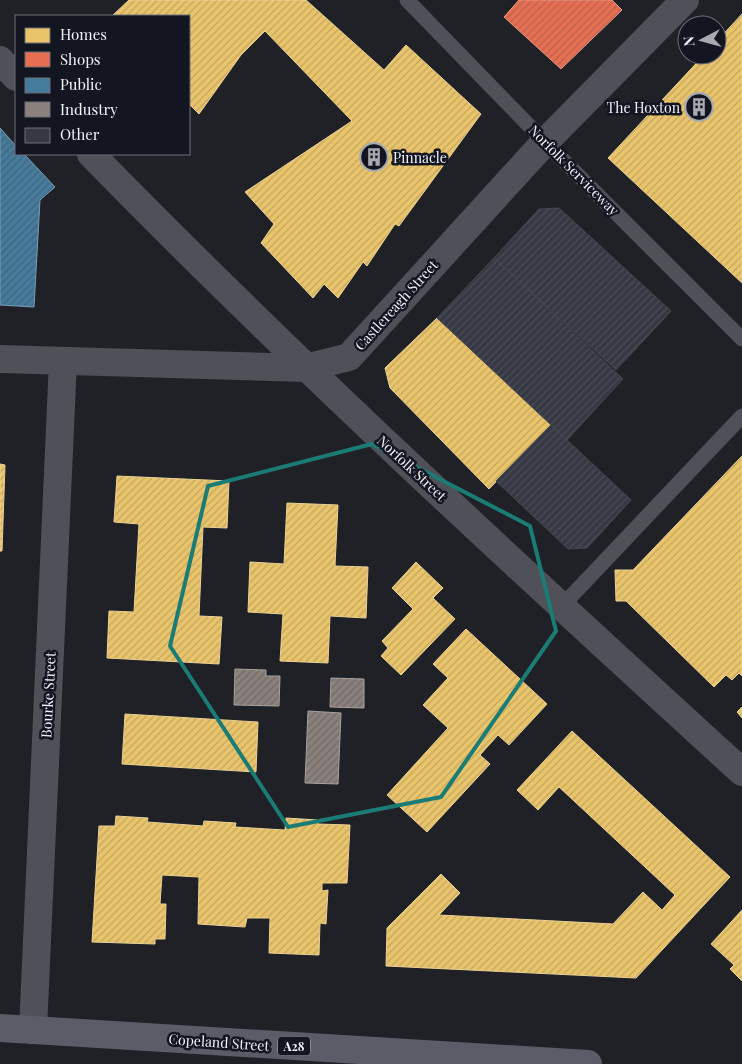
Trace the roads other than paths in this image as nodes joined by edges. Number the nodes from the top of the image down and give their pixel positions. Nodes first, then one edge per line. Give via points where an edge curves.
1 (407, 0) edge
2 (685, 0) edge
3 (0, 60) edge
4 (15, 76) edge
5 (545, 142) junction
6 (92, 155) edge
7 (742, 339) edge
8 (0, 359) edge
9 (63, 361) junction
10 (306, 368) junction
11 (742, 416) edge
12 (561, 607) junction
13 (742, 772) edge
14 (0, 1028) edge
15 (33, 1030) junction
16 (588, 1064) edge

1 - 5 lane, Norfolk Serviceway
2 - 5 street, Castlereagh Street
3 - 4 street
5 - 7 lane, Norfolk Serviceway
5 - 10 street, Castlereagh Street via 349,357
6 - 10 street, Norfolk Street
8 - 9 street, Castlereagh Street
9 - 10 street, Castlereagh Street
9 - 15 street, Bourke Street
10 - 12 street, Norfolk Street
11 - 12 lane
12 - 13 street, Norfolk Street
14 - 15 highway, Copeland Street / A28
15 - 16 highway, Copeland Street / A28

